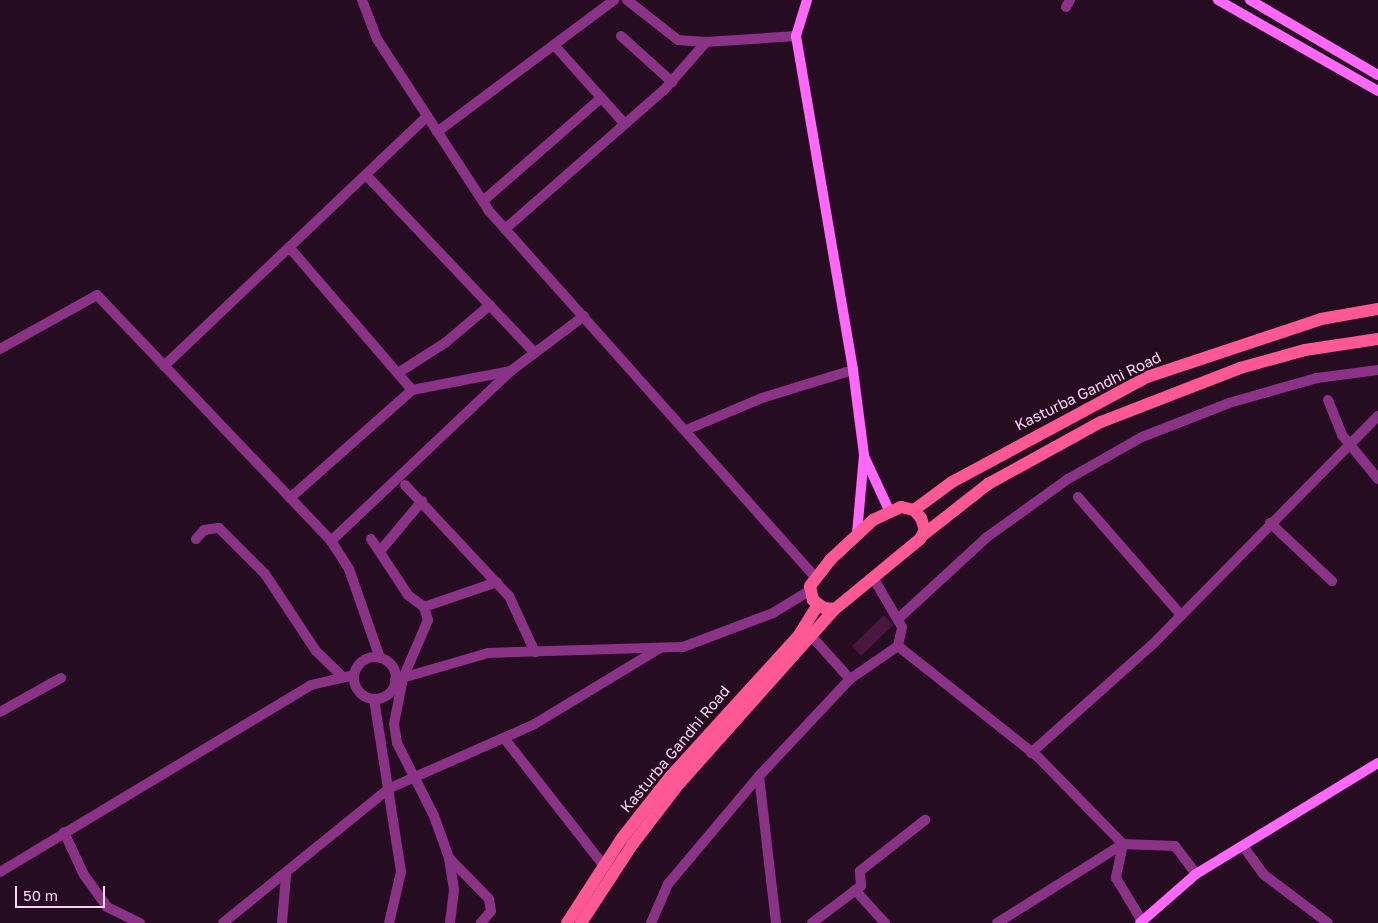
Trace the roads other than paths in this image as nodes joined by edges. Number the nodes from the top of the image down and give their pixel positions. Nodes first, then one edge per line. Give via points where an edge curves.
1 (362, 0) edge
2 (614, 0) edge
3 (627, 0) edge
4 (807, 0) edge
5 (1218, 0) edge
6 (1250, 0) edge
7 (621, 36) dead end
8 (796, 36) junction
9 (706, 42) junction
10 (554, 45) junction
11 (1378, 74) edge
12 (672, 82) junction
13 (1378, 91) edge
14 (601, 98) junction
15 (427, 116) junction
16 (625, 124) junction
17 (438, 132) junction
18 (366, 175) junction
19 (483, 201) junction
20 (505, 229) junction
21 (289, 247) junction
22 (490, 306) junction
23 (1378, 309) edge
24 (584, 316) junction
25 (1378, 339) edge
26 (0, 349) edge
27 (535, 353) junction
28 (164, 366) junction
29 (512, 370) junction
30 (853, 370) junction
31 (1378, 370) edge
32 (398, 373) junction
33 (412, 390) junction
34 (1328, 400) dead end
35 (1378, 416) edge
36 (686, 430) junction
37 (1349, 444) junction
38 (864, 455) junction
39 (1378, 479) edge
40 (405, 485) dead end
41 (1078, 497) dead end
42 (290, 498) junction
43 (422, 501) junction
44 (890, 510) junction
45 (914, 510) junction
46 (1270, 523) junction
47 (857, 534) junction
48 (924, 535) junction
49 (196, 539) dead end
50 (371, 539) dead end
51 (331, 541) junction
52 (381, 550) junction
53 (815, 577) junction
54 (874, 579) junction
55 (1332, 581) dead end
56 (497, 582) junction
57 (808, 591) junction
58 (818, 605) junction
59 (424, 607) junction
60 (836, 609) junction
61 (1181, 615) junction
62 (899, 618) junction
63 (804, 628) junction
64 (814, 638) junction
65 (898, 646) junction
66 (660, 648) junction
67 (535, 652) junction
68 (380, 658) junction
69 (354, 675) junction
70 (342, 676) junction
71 (61, 678) dead end
72 (399, 679) junction
73 (850, 679) junction
74 (374, 699) junction
75 (0, 712) edge
76 (504, 738) junction
77 (1031, 753) junction
78 (1378, 763) edge
79 (759, 776) junction
80 (416, 777) junction
81 (390, 788) junction
82 (925, 820) dead end
83 (64, 832) junction
84 (1123, 844) junction
85 (1243, 846) junction
86 (449, 858) junction
87 (604, 866) junction
88 (0, 872) edge
89 (1196, 874) junction
90 (286, 876) junction
91 (855, 890) junction
92 (1141, 922) edge
93 (140, 923) edge
94 (223, 923) edge
95 (282, 923) edge
96 (388, 923) edge
97 (450, 923) edge
98 (481, 923) edge
99 (567, 923) edge
100 (581, 923) edge
101 (651, 923) edge
102 (776, 923) edge
103 (812, 923) edge
104 (884, 923) edge
105 (997, 923) edge
106 (1328, 923) edge

1 - 15 street via 376,39
2 - 10 street
3 - 9 street via 678,40
4 - 8 street
5 - 13 street
6 - 11 street
7 - 12 street
8 - 9 street
8 - 30 street
9 - 12 street
10 - 14 street
10 - 17 street
12 - 16 street
14 - 16 street
14 - 19 street
15 - 17 street
15 - 18 street
16 - 20 street
17 - 19 street
18 - 21 street
18 - 22 street
19 - 20 street
20 - 24 street
21 - 28 street
21 - 32 street
22 - 27 street
22 - 32 street via 445,342
23 - 45 main road, Kasturba Gandhi Road via 1321,319 1147,377 952,482
24 - 27 street
24 - 36 street
25 - 48 main road via 1305,350 1240,368 1117,414 988,484
26 - 28 street via 96,295
27 - 29 street
28 - 42 street
29 - 33 street
29 - 51 street
30 - 36 street via 762,398
30 - 38 street
31 - 62 street via 1316,378 1229,402 1142,437 1068,479 987,537
32 - 33 street
33 - 42 street
34 - 37 street
35 - 37 street
36 - 53 street
37 - 39 street
37 - 46 street
38 - 44 street
38 - 47 street
40 - 43 street
41 - 61 street
42 - 51 street
43 - 52 street
43 - 56 street
44 - 45 main road via 901,507
44 - 47 main road
45 - 48 main road via 923,522
46 - 55 street
46 - 61 street
47 - 53 main road
48 - 54 main road, Kasturba Gandhi Road
49 - 70 street via 204,530 219,528 265,574 316,651
50 - 52 street
51 - 68 street via 349,569
52 - 59 street via 408,595
53 - 57 main road
54 - 60 main road, Kasturba Gandhi Road
54 - 62 street
56 - 59 street
56 - 67 street via 519,609
57 - 58 main road
57 - 66 street via 773,613 683,647
58 - 60 main road
58 - 63 main road, Kasturba Gandhi Road
59 - 72 street via 428,620 423,637
60 - 64 main road, Kasturba Gandhi Road
61 - 77 street
62 - 65 street via 902,638
63 - 64 street
63 - 87 main road, Kasturba Gandhi Road via 669,778
64 - 73 street
64 - 100 main road, Kasturba Gandhi Road via 678,786 632,845
65 - 73 street
65 - 77 street
66 - 67 street
66 - 76 street via 533,725
67 - 72 street via 488,653
68 - 69 street via 361,663
68 - 72 street via 392,666
69 - 70 street
69 - 74 street via 361,694
70 - 83 street via 311,685
71 - 75 street
72 - 74 street via 386,696
72 - 80 street via 394,724 397,743
73 - 79 street
74 - 81 street
76 - 80 street
76 - 87 street
77 - 84 street
78 - 85 street
79 - 101 street via 668,884
79 - 102 street
80 - 81 street
80 - 86 street
81 - 90 street
81 - 96 street via 401,872
82 - 91 street via 860,871 861,886
83 - 88 street
83 - 93 street via 84,875 107,907
84 - 89 street via 1175,846
84 - 92 street via 1116,878
84 - 105 street
85 - 89 street
85 - 106 street via 1263,874
86 - 97 street via 454,890
86 - 98 street via 489,899 491,911
87 - 99 main road, Kasturba Gandhi Road
89 - 92 street
90 - 94 street
90 - 95 street
91 - 103 street
91 - 104 street

